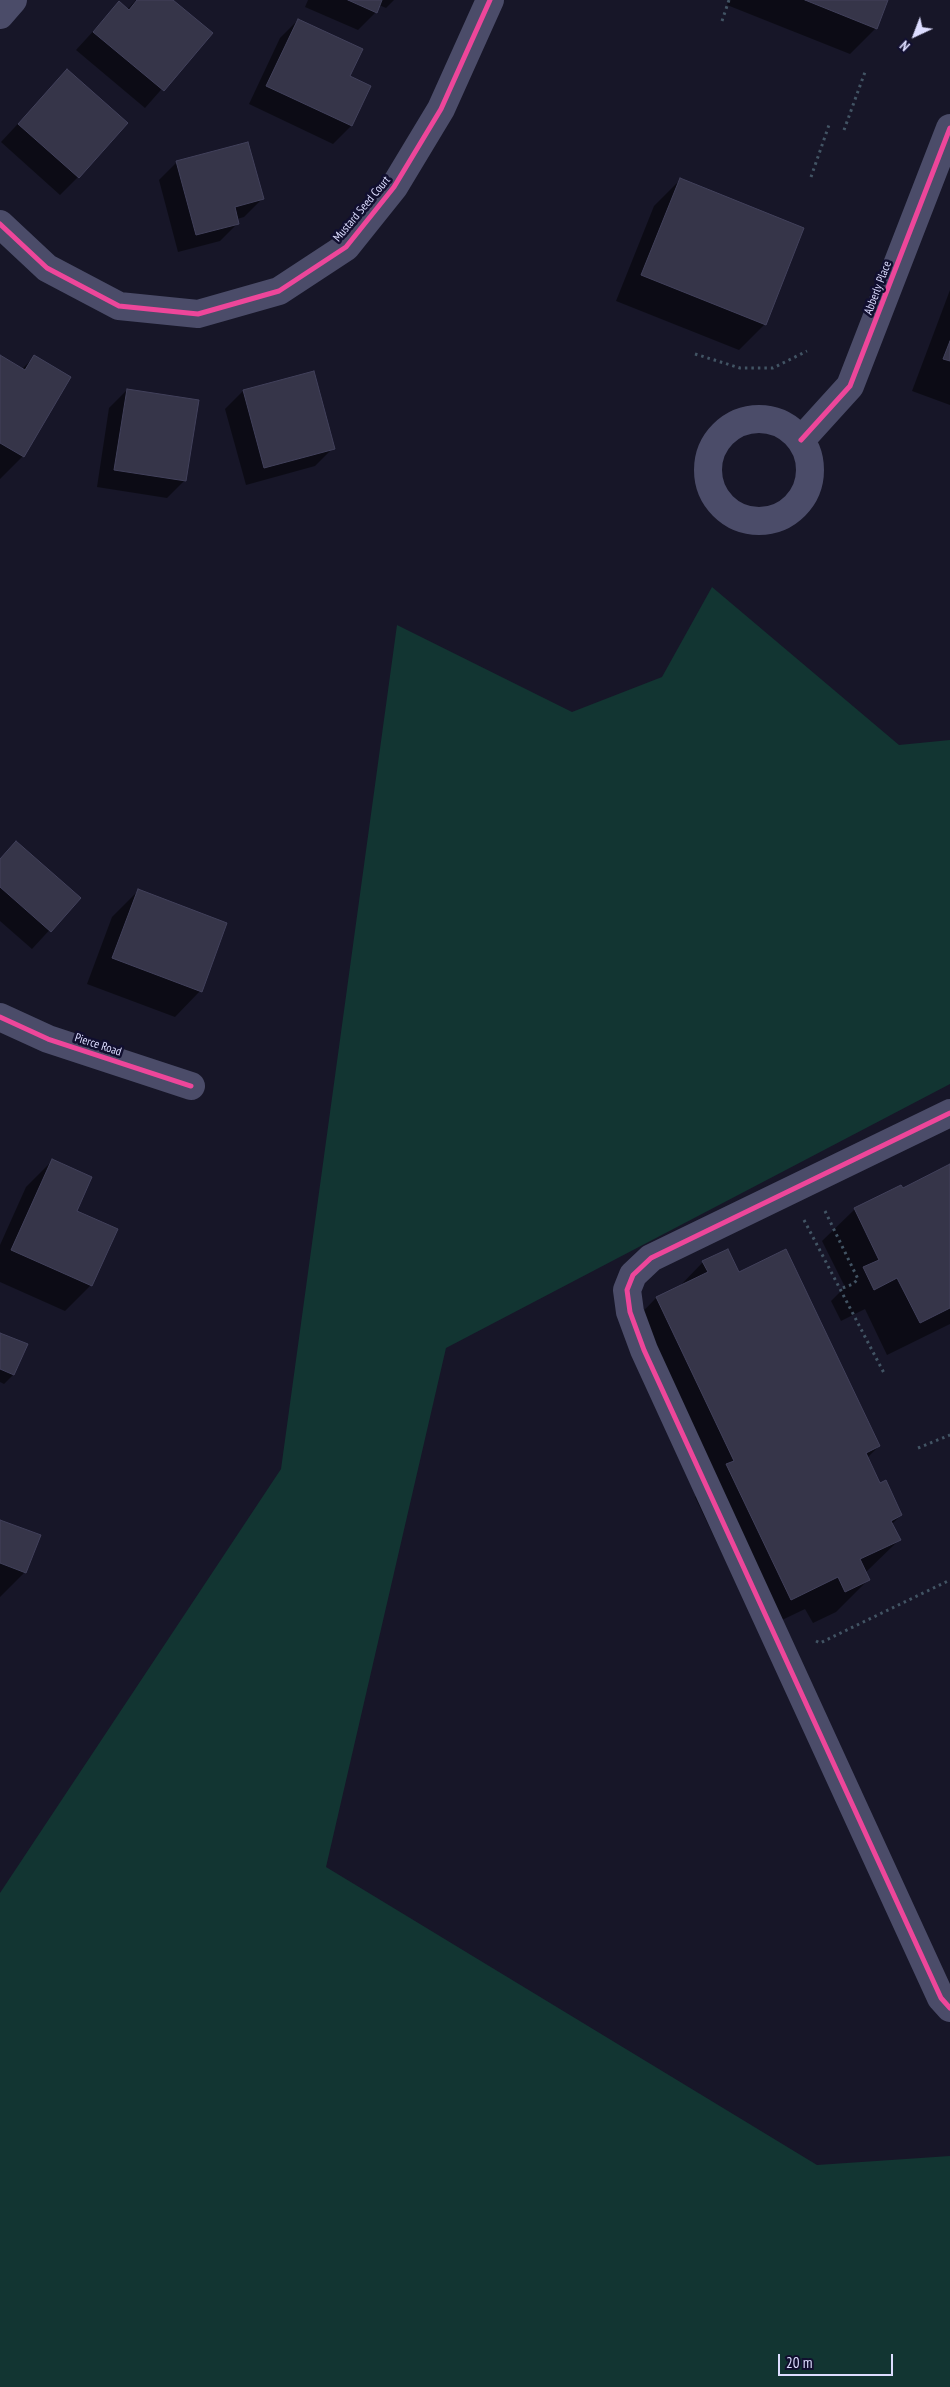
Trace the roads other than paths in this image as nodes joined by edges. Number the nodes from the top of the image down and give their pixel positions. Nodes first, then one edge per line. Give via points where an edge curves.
1 (13, 0) edge
2 (490, 0) edge
3 (0, 15) edge
4 (950, 128) edge
5 (0, 224) edge
6 (801, 440) dead end
7 (0, 1017) edge
8 (191, 1086) dead end
9 (950, 1114) edge
10 (950, 2008) edge

1 - 3 street
2 - 5 street, Mustard Seed Court via 441,109 394,187 346,247 279,291 198,314 119,306 47,268
4 - 6 street, Abberly Place via 850,386
7 - 8 street, Pierce Road via 48,1039
9 - 10 street via 794,1202 651,1258 633,1275 627,1290 630,1312 644,1350 941,1998

